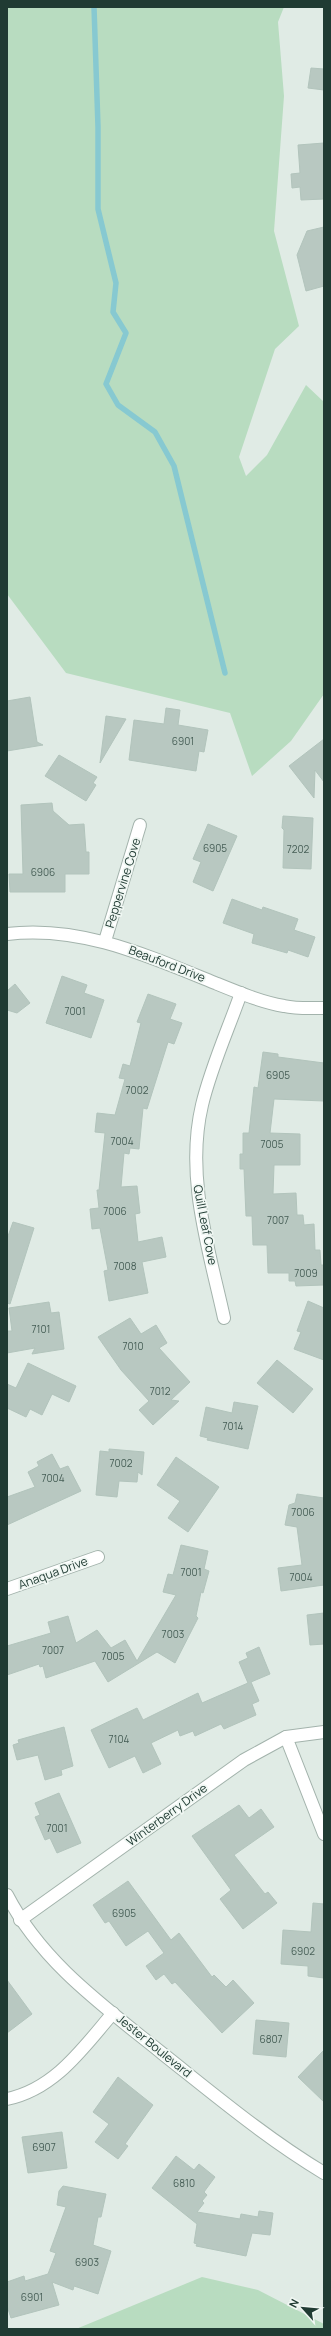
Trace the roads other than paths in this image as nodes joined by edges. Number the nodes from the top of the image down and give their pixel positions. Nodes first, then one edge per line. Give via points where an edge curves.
1 (140, 825) dead end
2 (7, 934) edge
3 (105, 941) junction
4 (241, 993) junction
5 (324, 1008) edge
6 (224, 1318) dead end
7 (98, 1557) dead end
8 (7, 1589) edge
9 (324, 1732) edge
10 (286, 1737) junction
11 (324, 1834) edge
12 (7, 1895) edge
13 (20, 1920) junction
14 (113, 2013) junction
15 (7, 2099) edge
16 (324, 2173) edge

1 - 3 street, Peppervine Cove
2 - 3 street, Beauford Drive via 27,931 66,933
3 - 4 street, Beauford Drive
4 - 5 street, Beauford Drive via 285,1006
4 - 6 street, Quill Leaf Cove via 202,1106 195,1154 197,1192
7 - 8 street, Anaqua Drive
9 - 10 street, Winterberry Drive
10 - 11 street
10 - 13 street, Winterberry Drive via 244,1760
12 - 13 street, Jester Boulevard
13 - 14 street, Jester Boulevard via 69,1977
14 - 15 street via 70,2063 40,2088
14 - 16 street, Jester Boulevard via 248,2122 283,2148

